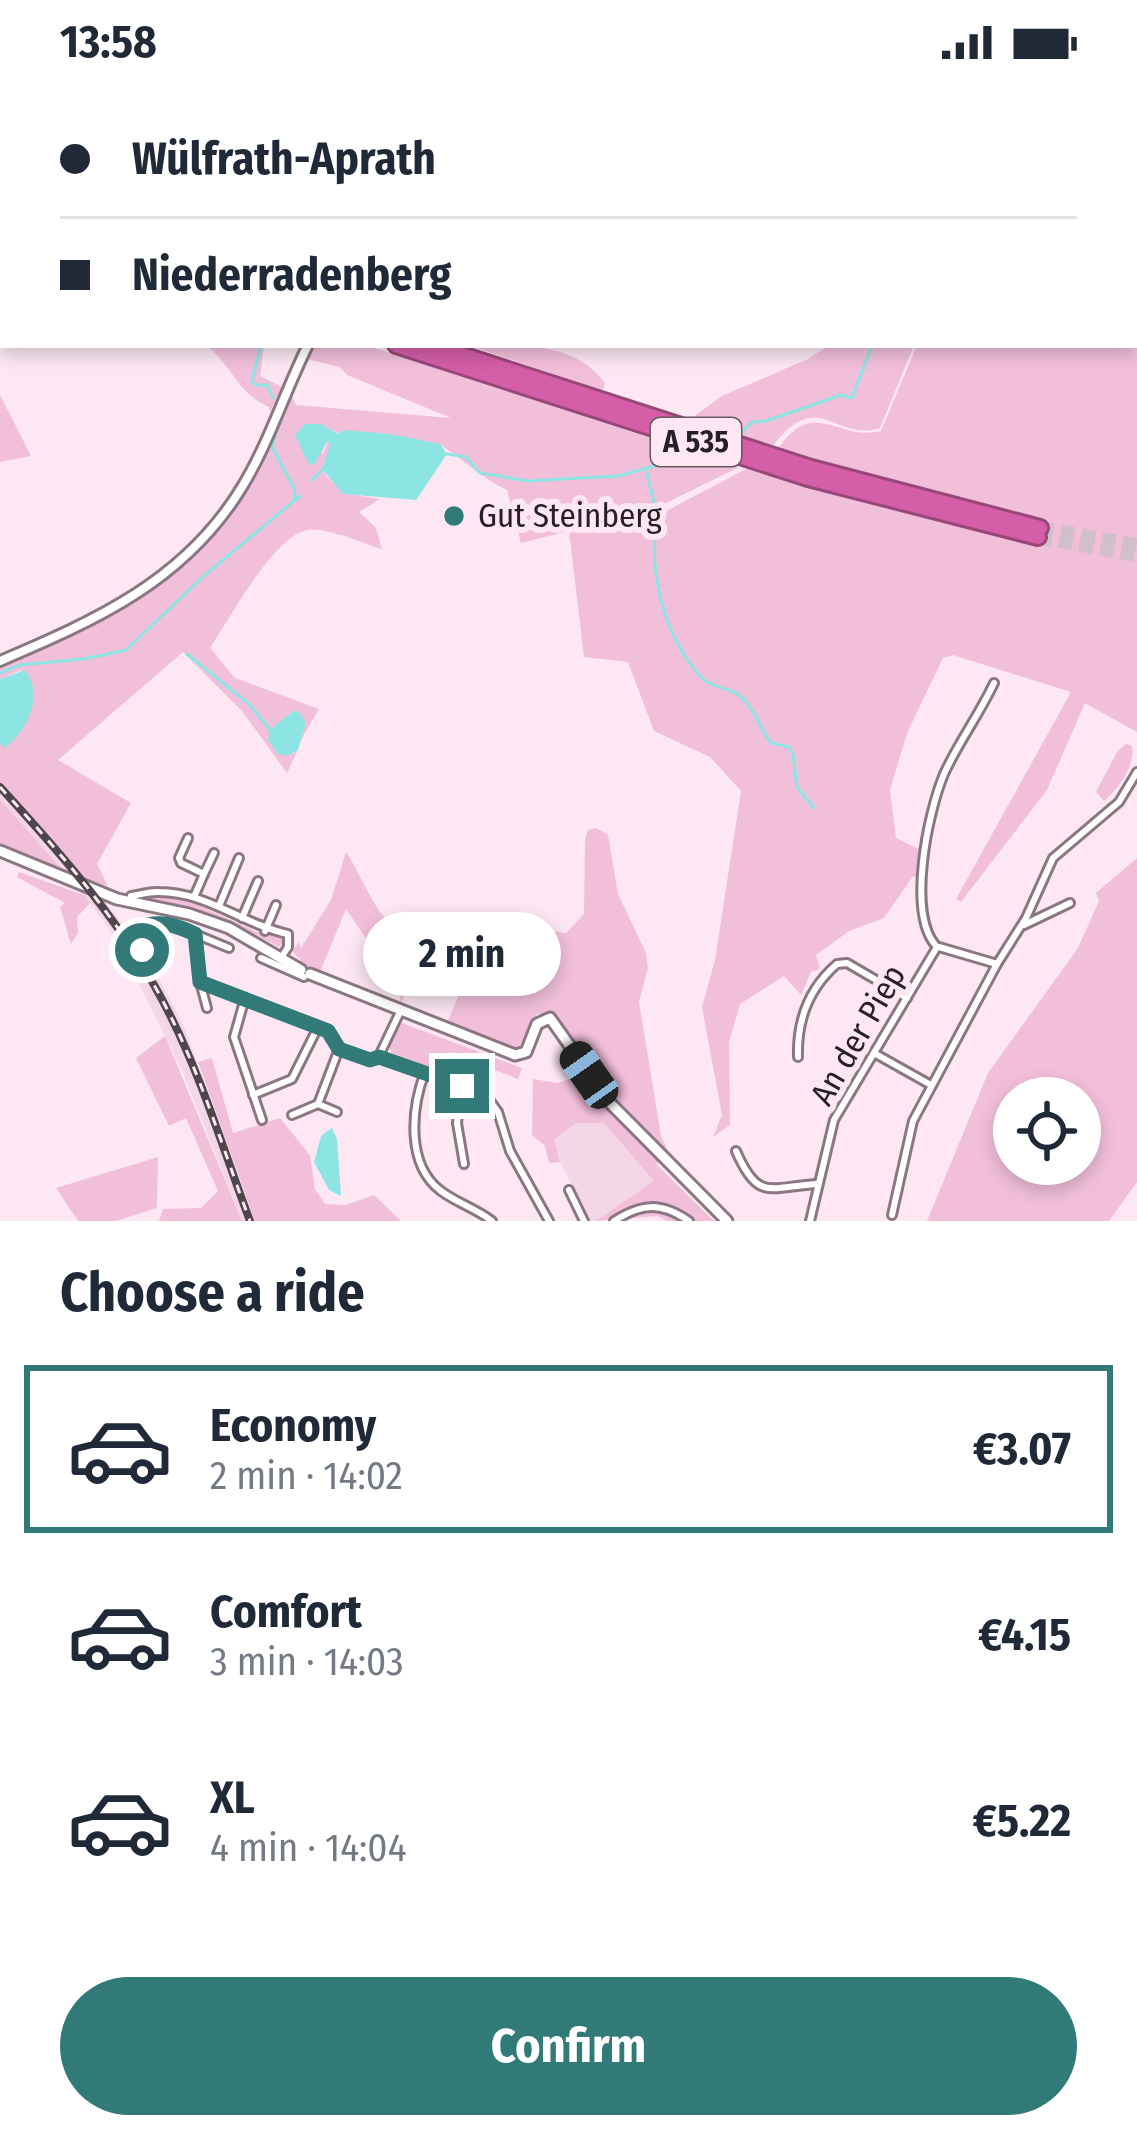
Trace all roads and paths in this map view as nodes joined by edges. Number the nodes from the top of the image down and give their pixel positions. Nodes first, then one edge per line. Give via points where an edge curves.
1 (307, 348) edge
2 (406, 348) edge
3 (439, 348) edge
4 (585, 400) junction
5 (1039, 532) tunnel mouth
6 (0, 661) edge
7 (994, 683) dead end
8 (1137, 772) edge
9 (188, 838) dead end
10 (0, 851) edge
11 (214, 853) dead end
12 (239, 858) dead end
13 (204, 874) junction
14 (258, 881) dead end
15 (1038, 895) junction
16 (131, 896) dead end
17 (194, 897) junction
18 (1070, 903) dead end
19 (276, 905) dead end
20 (219, 906) junction
21 (1051, 912) junction
22 (242, 918) junction
23 (1021, 927) junction
24 (266, 931) junction
25 (195, 934) junction
26 (937, 947) junction
27 (230, 948) dead end
28 (142, 950) dead end
29 (261, 958) dead end
30 (280, 958) junction
31 (997, 964) junction
32 (303, 974) junction
33 (200, 982) junction
34 (245, 998) junction
35 (907, 998) junction
36 (207, 1008) dead end
37 (400, 1012) junction
38 (318, 1028) junction
39 (339, 1049) junction
40 (874, 1053) junction
41 (379, 1057) junction
42 (798, 1057) dead end
43 (425, 1072) junction
44 (932, 1085) junction
45 (462, 1086) junction
46 (254, 1095) junction
47 (317, 1104) junction
48 (337, 1112) dead end
49 (292, 1115) dead end
50 (262, 1120) dead end
51 (736, 1151) dead end
52 (464, 1164) dead end
53 (816, 1184) junction
54 (569, 1190) dead end
55 (892, 1215) dead end
56 (492, 1221) edge
57 (549, 1221) edge
58 (584, 1221) edge
59 (614, 1221) edge
60 (689, 1221) edge
61 (727, 1221) edge
62 (810, 1221) edge

1 - 6 street via 246,481 197,543 103,617
2 - 4 highway, A 535
3 - 4 highway, A 535
4 - 5 highway, A 535 via 809,473
7 - 26 street via 932,811 922,884 926,929
8 - 15 street via 1119,802 1054,858
9 - 13 street via 181,863
10 - 30 main road via 126,902 209,920
11 - 13 street
12 - 20 street
13 - 17 street
14 - 22 street
15 - 21 street
15 - 23 street
16 - 17 street
17 - 20 street
18 - 21 street
19 - 24 street
20 - 22 street
21 - 23 street
22 - 24 street
23 - 31 street
24 - 30 street via 291,939
25 - 27 street
25 - 28 street via 161,922 140,927 133,934
25 - 33 street
26 - 31 street
26 - 35 street, An der Piep
29 - 32 street
30 - 32 main road
31 - 44 street
32 - 37 main road
33 - 34 street
33 - 36 street
34 - 38 street
34 - 46 street via 234,1036
35 - 40 street, An der Piep
35 - 42 street via 836,964 800,1016
37 - 41 street
37 - 61 main road via 515,1055 550,1018 611,1104
38 - 39 street
38 - 46 street via 292,1079
39 - 41 street
39 - 47 street
40 - 44 street
40 - 53 street, An der Piep via 834,1120
41 - 43 street
43 - 45 street
43 - 56 street via 415,1118 423,1172
44 - 55 street via 908,1135
45 - 52 street
45 - 57 street via 494,1104 509,1151
46 - 50 street
47 - 48 street
47 - 49 street
51 - 53 street via 759,1186
53 - 62 street, An der Piep
54 - 58 street
59 - 60 street via 643,1205

